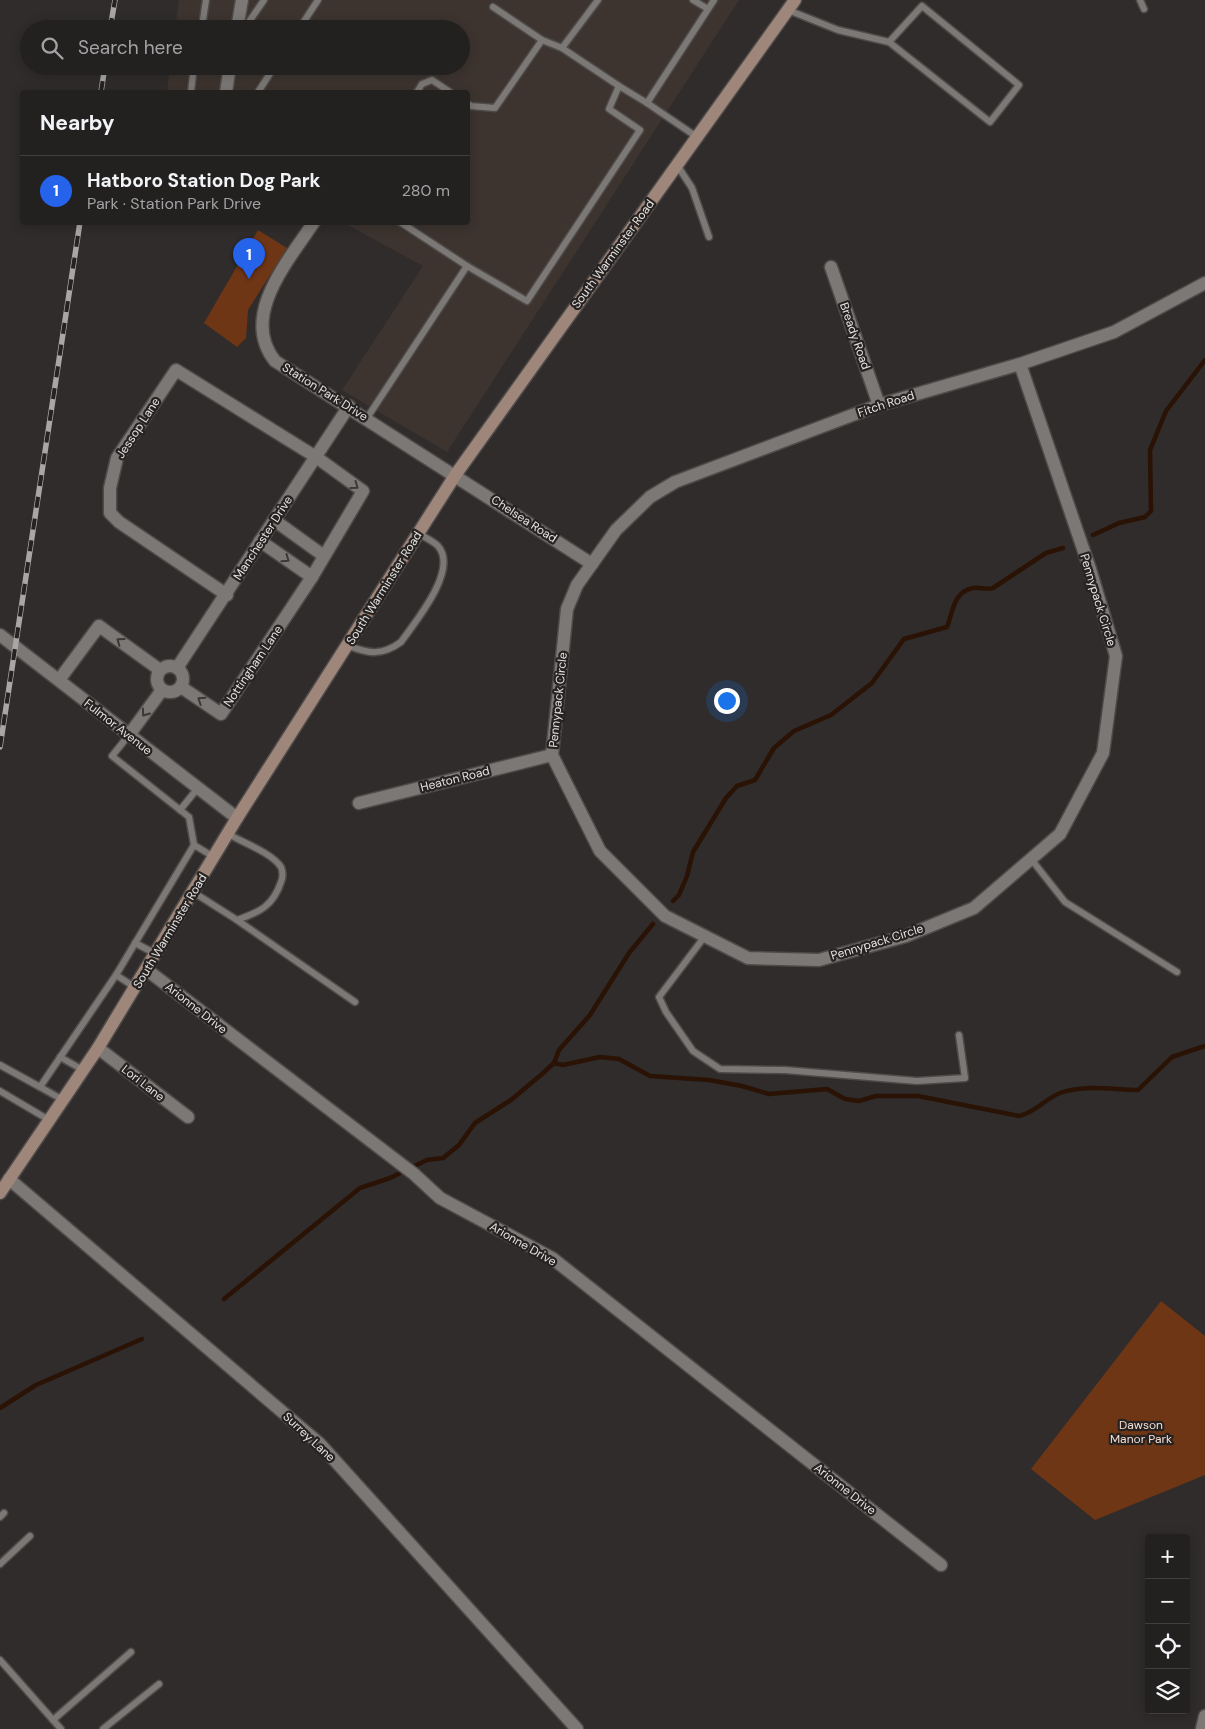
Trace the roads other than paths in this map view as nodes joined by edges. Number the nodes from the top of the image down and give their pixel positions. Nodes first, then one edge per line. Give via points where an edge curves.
1 (206, 0) edge
2 (242, 0) edge
3 (264, 0) edge
4 (318, 0) edge
5 (598, 0) edge
6 (694, 0) edge
7 (714, 0) edge
8 (1140, 0) edge
9 (791, 5) edge
10 (493, 7) dead end
11 (708, 9) junction
12 (1144, 10) dead end
13 (203, 20) edge
14 (238, 20) edge
15 (250, 20) edge
16 (305, 20) edge
17 (542, 40) junction
18 (889, 42) junction
19 (562, 48) junction
20 (193, 75) edge
21 (229, 75) edge
22 (269, 75) edge
23 (618, 86) junction
24 (191, 90) edge
25 (226, 90) edge
26 (259, 90) edge
27 (418, 90) edge
28 (447, 90) edge
29 (647, 103) junction
30 (470, 104) edge
31 (697, 137) junction
32 (677, 165) junction
33 (312, 225) edge
34 (405, 225) edge
35 (709, 237) dead end
36 (467, 266) junction
37 (831, 268) dead end
38 (1205, 283) edge
39 (1020, 364) junction
40 (349, 406) junction
41 (879, 406) junction
42 (367, 418) junction
43 (316, 458) junction
44 (456, 474) junction
45 (274, 520) junction
46 (418, 533) junction
47 (260, 541) junction
48 (324, 556) junction
49 (592, 564) junction
50 (312, 578) junction
51 (226, 595) junction
52 (0, 635) edge
53 (347, 645) junction
54 (177, 668) junction
55 (160, 670) junction
56 (58, 680) junction
57 (181, 687) junction
58 (162, 690) junction
59 (129, 736) junction
60 (552, 756) junction
61 (198, 788) junction
62 (359, 804) dead end
63 (180, 810) junction
64 (237, 818) junction
65 (228, 834) junction
66 (194, 846) junction
67 (214, 857) junction
68 (1031, 859) junction
69 (193, 892) junction
70 (236, 920) junction
71 (705, 936) junction
72 (135, 943) junction
73 (157, 954) junction
74 (147, 970) junction
75 (1177, 972) dead end
76 (116, 975) junction
77 (136, 988) junction
78 (355, 1002) dead end
79 (959, 1035) dead end
80 (98, 1048) junction
81 (60, 1057) junction
82 (0, 1065) edge
83 (83, 1070) junction
84 (40, 1087) junction
85 (0, 1091) edge
86 (63, 1100) junction
87 (188, 1117) dead end
88 (49, 1120) junction
89 (9, 1179) junction
90 (0, 1194) edge
91 (30, 1536) dead end
92 (0, 1564) edge
93 (941, 1565) dead end
94 (131, 1652) dead end
95 (0, 1660) edge
96 (159, 1684) dead end
97 (1205, 1716) edge
98 (53, 1720) junction
99 (61, 1729) edge
100 (103, 1729) edge
101 (577, 1729) edge
102 (1202, 1729) edge

1 - 13 lane
2 - 14 street
3 - 15 lane
4 - 16 lane
5 - 19 lane
6 - 11 lane
7 - 11 lane
8 - 12 lane
9 - 18 lane via 838,30
9 - 31 street, South Warminster Road
10 - 17 lane
11 - 29 lane
17 - 19 lane
17 - 30 lane via 495,108
18 - 18 lane via 922,6 1019,85 990,122
19 - 23 lane
20 - 24 lane
21 - 25 street
22 - 26 lane
23 - 29 lane
23 - 36 lane via 609,109 640,130 527,301
27 - 28 lane via 422,84 432,80
29 - 31 lane
31 - 32 street, South Warminster Road
32 - 35 lane via 692,188
32 - 44 street, South Warminster Road
33 - 40 street, Station Park Drive via 268,293 264,307 264,342 275,361
34 - 36 lane
36 - 42 lane
37 - 41 street, Bready Road
38 - 39 street, Fitch Road via 1114,332
39 - 41 street, Fitch Road
39 - 68 street, Pennypack Circle via 1116,656 1103,753 1060,834
40 - 42 street, Station Park Drive
40 - 43 street, Manchester Drive
41 - 49 street, Fitch Road via 674,482 650,498 616,530
42 - 44 street, Station Park Drive
43 - 45 street, Manchester Drive
43 -> 48 street via 362,491
43 - 51 street, Jessop Lane via 176,370 117,458 110,488 110,514
44 - 46 street, South Warminster Road
44 - 49 street, Chelsea Road
45 - 47 street, Manchester Drive
45 - 48 street
46 - 53 street, South Warminster Road
46 - 53 lane via 441,552 439,586 402,642 393,648 374,653
47 -> 50 street
47 - 51 street, Manchester Drive
48 - 50 street
49 - 60 street, Pennypack Circle via 577,585 567,609
50 -> 57 street, Nottingham Lane via 221,714
51 - 54 street, Manchester Drive
52 - 56 street, Fulmor Avenue
53 - 64 street, South Warminster Road
54 - 55 street via 168,666
54 - 57 street via 182,675
55 -> 56 street via 99,626
55 - 58 street via 156,678
56 - 59 street, Fulmor Avenue
57 - 58 street via 170,693
58 -> 59 street
59 - 61 street, Fulmor Avenue
59 - 63 lane via 112,756
60 - 62 street, Heaton Road
60 - 71 street, Pennypack Circle via 600,852 665,916
61 - 63 lane
61 - 64 street, Fulmor Avenue
63 - 66 lane via 189,818
64 - 65 street, South Warminster Road
65 - 67 street, South Warminster Road
65 - 70 lane via 262,852 281,867 283,877 276,899 253,914
66 - 67 lane
66 - 72 lane
67 - 69 street, South Warminster Road
68 - 71 street, Pennypack Circle via 974,908 906,936 819,960 748,958
68 - 75 lane via 1065,902
69 - 70 lane
69 - 73 street, South Warminster Road
70 - 78 lane
71 - 79 lane via 659,997 693,1051 720,1069 785,1070 917,1081 965,1078
72 - 73 lane
72 - 76 lane
73 - 74 street, South Warminster Road
74 - 77 street, South Warminster Road
74 - 93 street, Arionne Drive via 414,1174 440,1198 552,1258
76 - 77 lane
76 - 81 lane
77 - 80 street, South Warminster Road
80 - 83 street, South Warminster Road
80 - 87 street, Lori Lane
81 - 83 lane
81 - 84 lane
82 - 84 lane
83 - 86 street, South Warminster Road
84 - 86 lane
85 - 88 lane
86 - 88 street, South Warminster Road
88 - 89 street, South Warminster Road
89 - 90 street, South Warminster Road
89 - 101 street, Surrey Lane via 320,1444
91 - 92 lane
94 - 98 lane
95 - 98 lane
96 - 100 lane
97 - 102 street
98 - 99 lane

